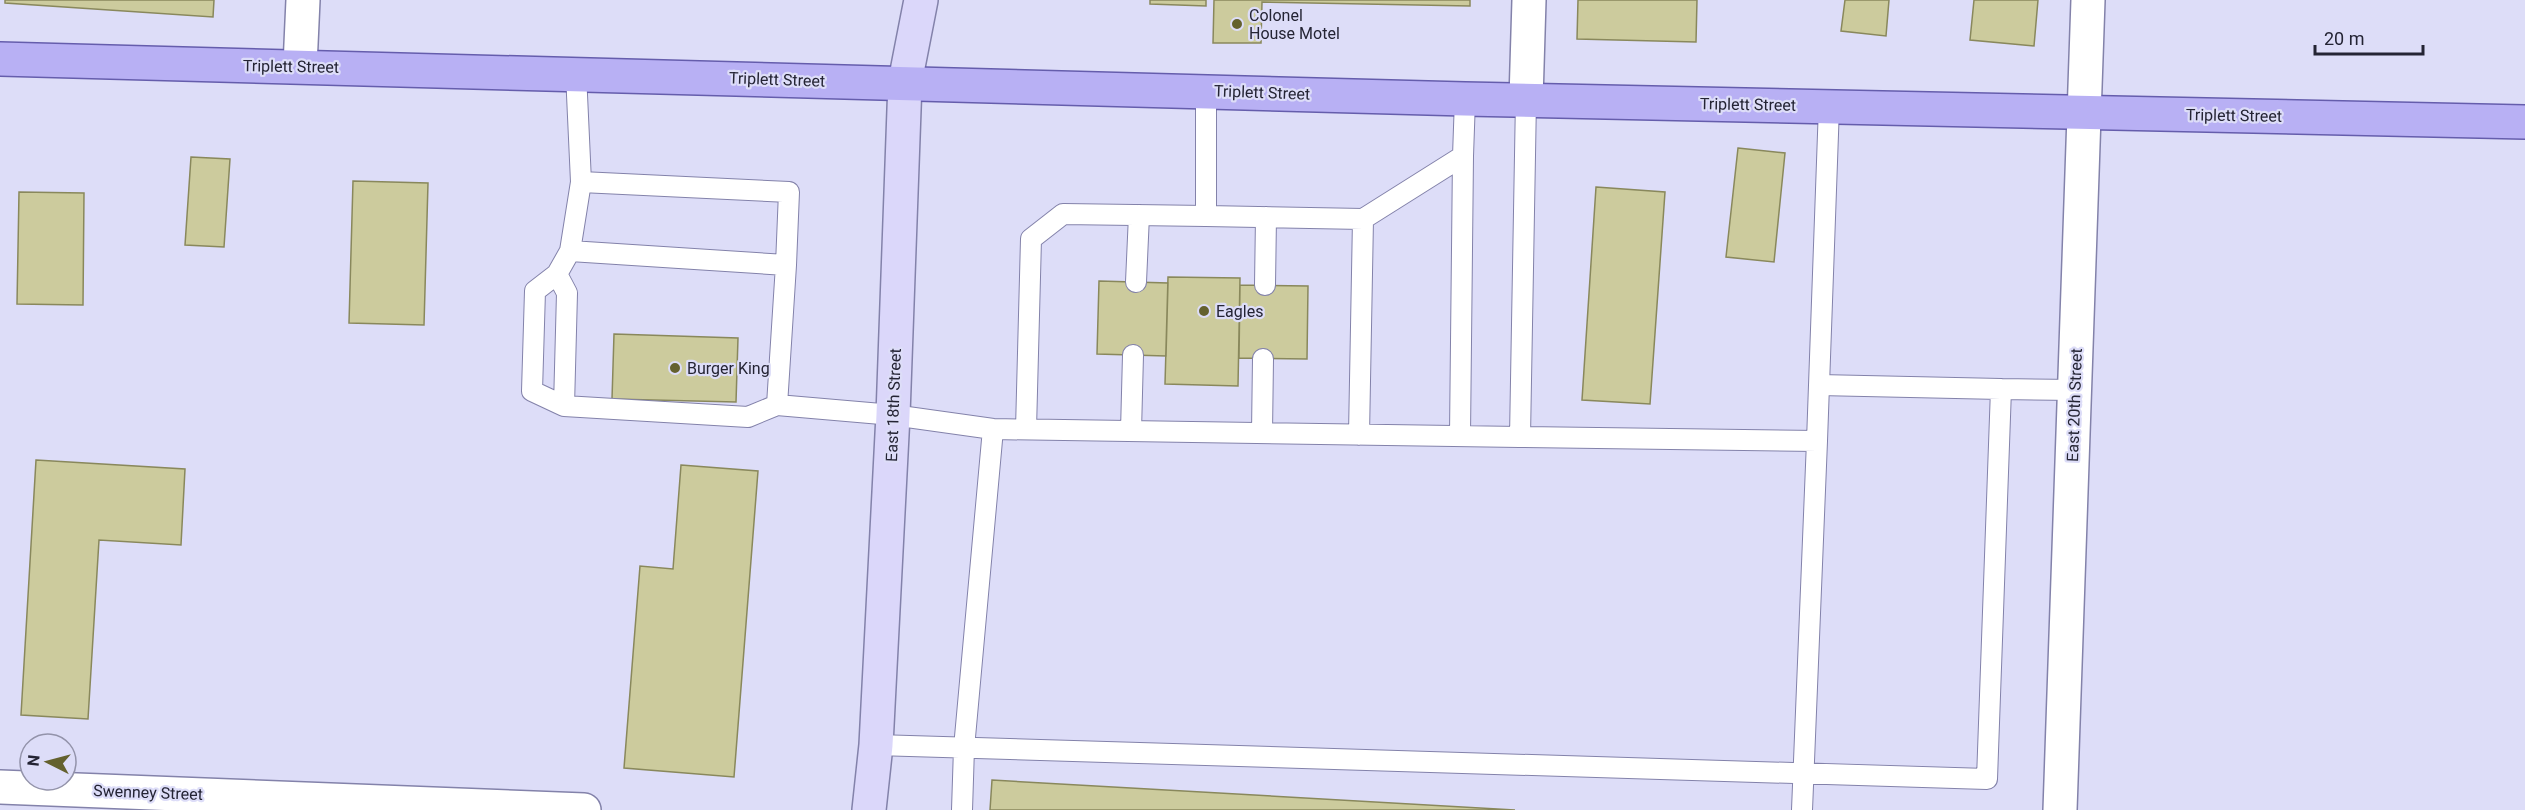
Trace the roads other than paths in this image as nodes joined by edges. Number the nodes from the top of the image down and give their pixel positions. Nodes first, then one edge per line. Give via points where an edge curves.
1 (303, 0) edge
2 (921, 0) edge
3 (1529, 0) edge
4 (2088, 0) edge
5 (0, 59) edge
6 (300, 66) junction
7 (576, 74) junction
8 (905, 82) junction
9 (1206, 90) junction
10 (1465, 99) junction
11 (1526, 99) junction
12 (1829, 106) junction
13 (2084, 112) junction
14 (2525, 122) edge
15 (1463, 156) junction
16 (581, 182) junction
17 (1139, 215) junction
18 (1206, 216) junction
19 (1266, 217) junction
20 (1363, 219) junction
21 (570, 251) junction
22 (786, 265) junction
23 (557, 274) junction
24 (1136, 282) dead end
25 (1265, 285) dead end
26 (1133, 355) dead end
27 (1263, 358) dead end
28 (1819, 385) junction
29 (2001, 389) junction
30 (2075, 390) junction
31 (777, 405) junction
32 (564, 406) junction
33 (893, 415) junction
34 (993, 429) junction
35 (1026, 429) junction
36 (1131, 430) junction
37 (1262, 432) junction
38 (1359, 435) junction
39 (1460, 435) junction
40 (1520, 437) junction
41 (1817, 441) junction
42 (876, 745) junction
43 (964, 748) junction
44 (1804, 774) junction
45 (0, 787) edge
46 (584, 810) edge
47 (869, 810) edge
48 (962, 810) edge
49 (1802, 810) edge
50 (2060, 810) edge

1 - 6 street
2 - 8 street, East 18th Street
3 - 11 street
4 - 13 street, East 20th Street
5 - 6 main road, Triplett Street
6 - 7 main road, Triplett Street
7 - 8 main road, Triplett Street
7 - 16 lane
8 - 9 main road, Triplett Street
8 - 33 street, East 18th Street
9 - 10 main road, Triplett Street
9 - 18 lane
10 - 11 main road, Triplett Street
10 - 15 lane
11 - 12 main road, Triplett Street
11 - 40 lane
12 - 13 main road, Triplett Street
12 - 28 lane
13 - 14 main road, Triplett Street
13 - 30 street, East 20th Street
15 - 20 lane
15 - 39 lane
16 - 21 lane
16 - 22 lane via 789,192
17 - 18 lane
17 - 24 lane
17 - 35 lane via 1063,214 1031,239
18 - 19 lane
19 - 20 lane
19 - 25 lane
20 - 38 lane
21 - 22 lane
21 - 23 lane
22 - 31 lane
23 - 32 lane via 567,292
23 - 32 lane via 535,291 532,391
26 - 36 lane
27 - 37 lane
28 - 29 lane
28 - 41 lane
29 - 30 lane
29 - 44 lane via 1987,779
30 - 50 street, East 20th Street
31 - 32 lane via 748,417
31 - 33 lane
33 - 34 lane
33 - 42 street, East 18th Street
34 - 35 lane
34 - 43 lane
35 - 36 lane
36 - 37 lane
37 - 38 lane
38 - 39 lane
39 - 40 lane
40 - 41 lane
41 - 44 lane
42 - 43 lane
42 - 47 street, East 18th Street
43 - 44 lane
43 - 48 lane
44 - 49 lane
45 - 46 street, Swenney Street

